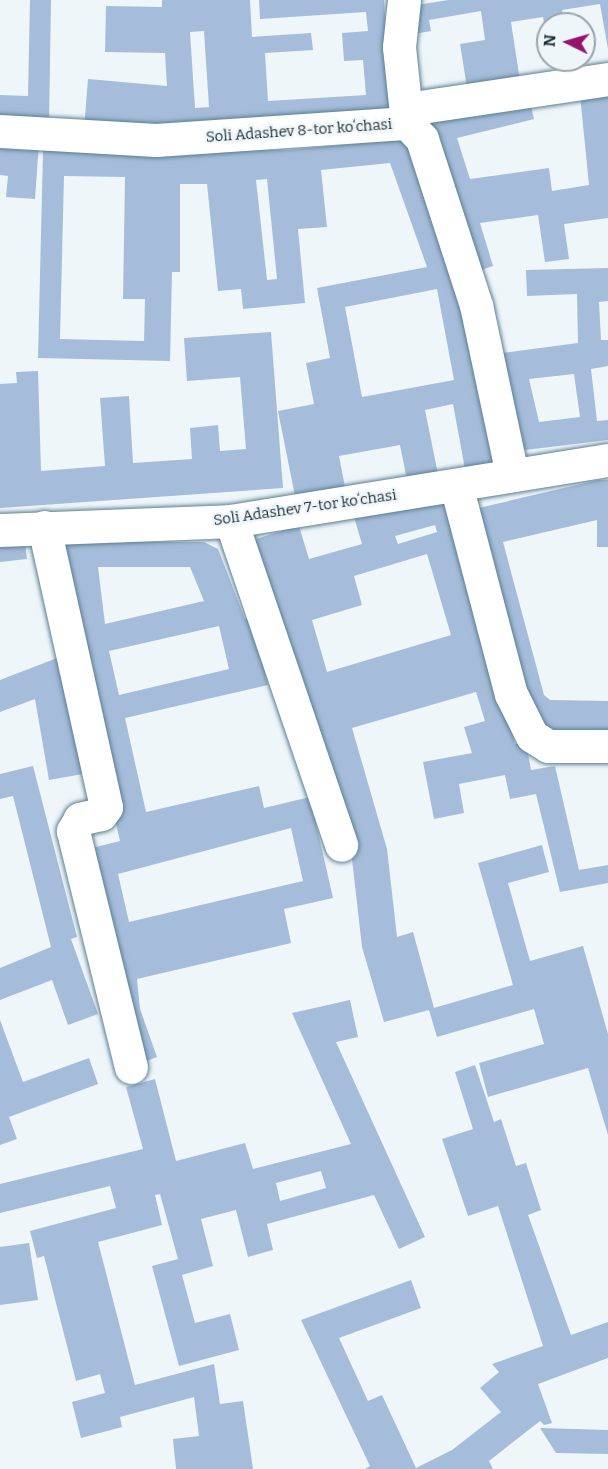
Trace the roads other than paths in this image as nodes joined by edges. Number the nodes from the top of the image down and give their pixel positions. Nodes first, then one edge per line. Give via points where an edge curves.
1 (404, 0) edge
2 (608, 79) edge
3 (407, 123) junction
4 (0, 131) edge
5 (608, 460) edge
6 (512, 475) junction
7 (456, 485) junction
8 (231, 521) junction
9 (44, 527) junction
10 (0, 530) edge
11 (608, 746) edge
12 (341, 845) dead end
13 (131, 1067) dead end

1 - 3 street via 399,46
2 - 3 street via 421,108
3 - 4 street, Soli Adashev 8-tor koʻchasi via 156,140
3 - 6 street, Soli Adashev 8-tor koʻchasi via 422,139 476,305
5 - 6 street, Soli Adashev 7-tor koʻchasi
6 - 7 street, Soli Adashev 7-tor koʻchasi
7 - 8 street, Soli Adashev 7-tor koʻchasi
7 - 11 street via 511,694 532,736 548,746
8 - 9 street, Soli Adashev 7-tor koʻchasi
8 - 12 street
9 - 10 street, Soli Adashev 7-tor koʻchasi
9 - 13 street via 106,807 101,814 80,819 73,831

